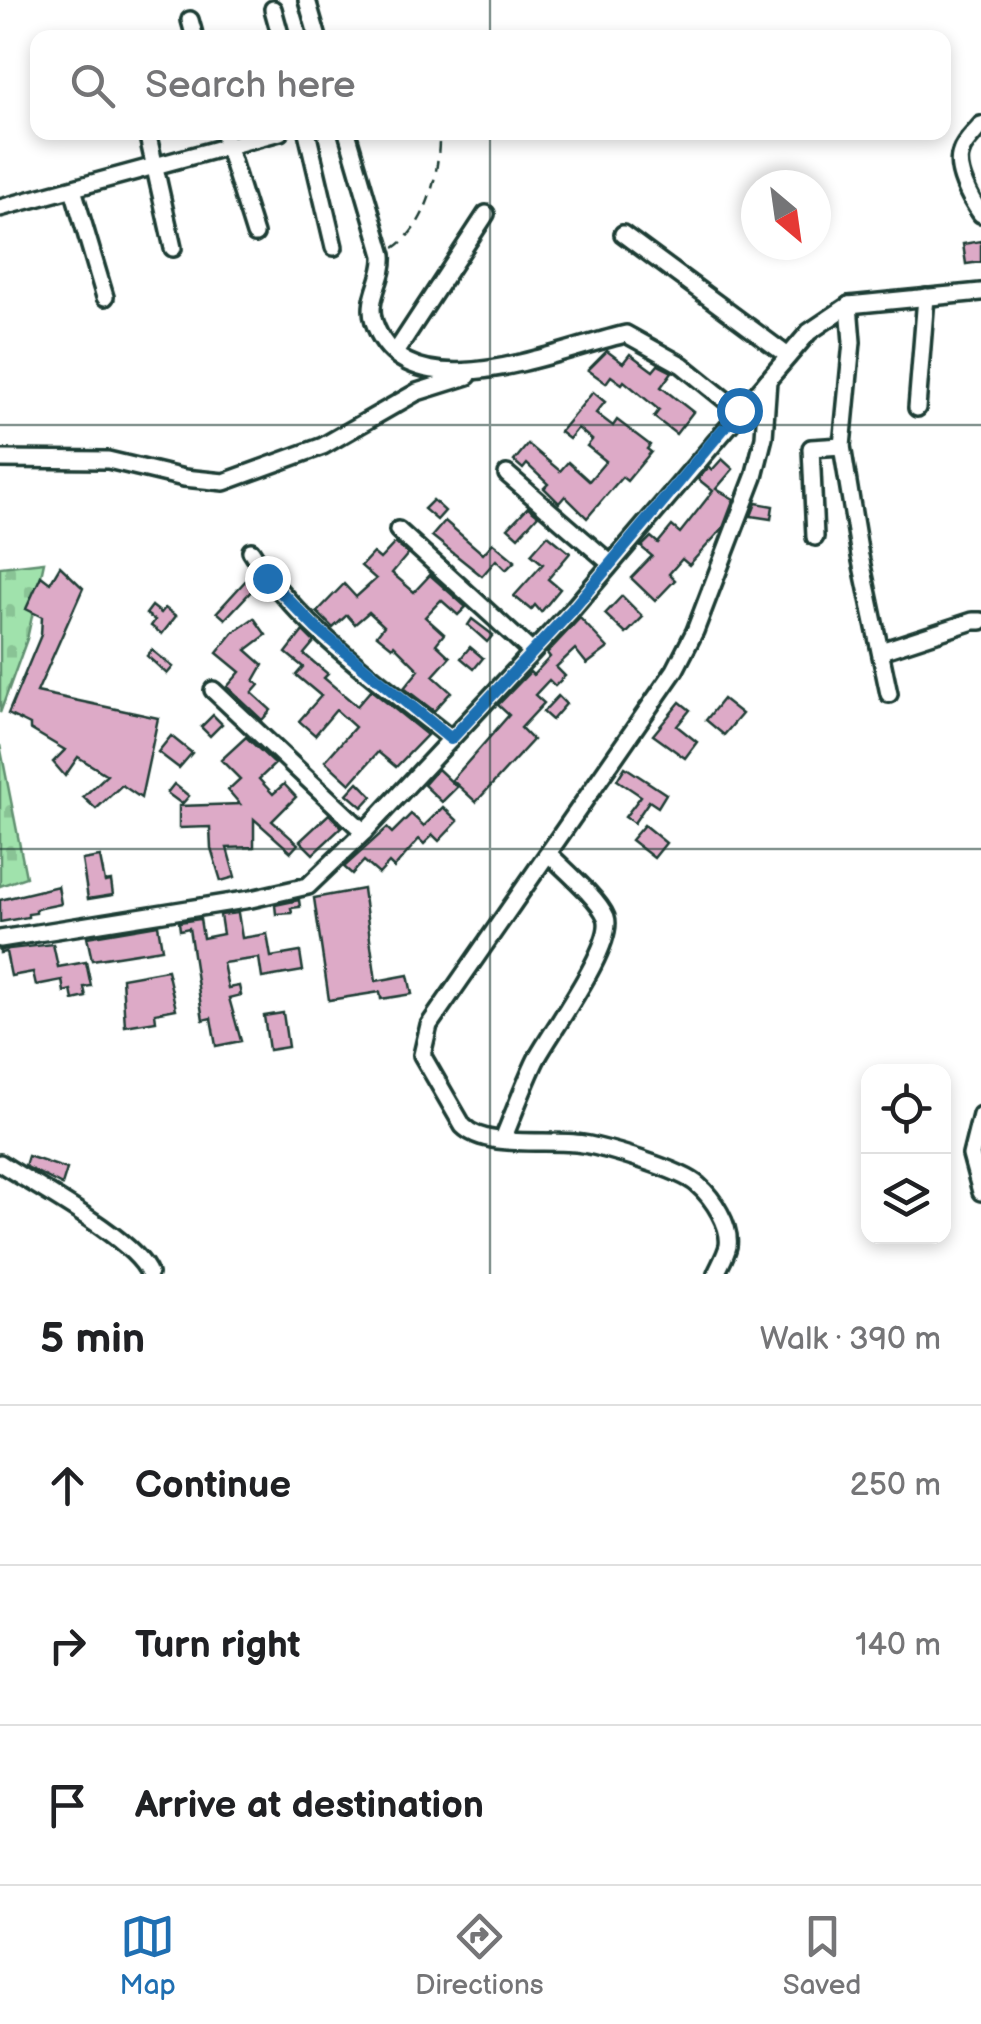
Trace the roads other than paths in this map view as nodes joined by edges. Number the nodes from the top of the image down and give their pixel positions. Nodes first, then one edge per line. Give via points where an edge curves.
1 (307, 0) edge
2 (273, 8) dead end
3 (190, 20) dead end
4 (193, 30) edge
5 (279, 30) edge
6 (316, 30) edge
7 (981, 126) edge
8 (149, 140) edge
9 (222, 140) edge
10 (225, 140) edge
11 (308, 140) edge
12 (349, 140) edge
13 (155, 164) junction
14 (73, 190) junction
15 (0, 208) edge
16 (486, 214) dead end
17 (981, 214) edge
18 (255, 234) dead end
19 (623, 234) dead end
20 (173, 248) dead end
21 (334, 248) dead end
22 (981, 292) edge
23 (926, 296) junction
24 (105, 297) dead end
25 (850, 306) junction
26 (395, 353) junction
27 (788, 356) junction
28 (490, 368) junction
29 (768, 380) junction
30 (917, 408) dead end
31 (739, 410) junction
32 (842, 446) junction
33 (0, 459) edge
34 (507, 474) dead end
35 (398, 530) dead end
36 (815, 537) dead end
37 (250, 550) dead end
38 (610, 563) junction
39 (981, 621) edge
40 (532, 652) junction
41 (881, 652) junction
42 (212, 690) dead end
43 (888, 694) dead end
44 (451, 739) junction
45 (364, 832) junction
46 (550, 854) junction
47 (0, 939) edge
48 (981, 1115) edge
49 (504, 1139) junction
50 (0, 1163) edge
51 (981, 1192) edge
52 (149, 1274) edge
53 (716, 1274) edge

1 - 6 street
2 - 5 street
3 - 4 street
7 - 17 street via 958,158
8 - 13 street
9 - 13 street
10 - 18 street
11 - 21 street
12 - 26 street via 383,255 372,318
13 - 14 street
13 - 20 street
14 - 15 street
14 - 24 street
16 - 26 street
19 - 27 street
22 - 23 street
23 - 25 street
23 - 30 street
25 - 27 street via 809,332
25 - 32 street
26 - 28 street via 426,369
27 - 29 street
28 - 31 street via 626,334
28 - 33 street via 417,392 323,446 224,482 108,460
29 - 31 street
29 - 46 street via 754,477 696,630
31 - 38 street
32 - 36 street via 811,448
32 - 41 street
34 - 38 street
35 - 40 street
37 - 44 street via 267,578 316,628
38 - 40 street
39 - 41 street
40 - 44 street
41 - 43 street
42 - 45 street
44 - 45 street
45 - 47 street via 308,886 290,892
46 - 49 street via 598,906 607,934 536,1061
46 - 49 street via 423,1040 422,1055 464,1126 472,1135
48 - 51 street via 971,1155
49 - 53 street via 581,1143 697,1183 726,1226 728,1245
50 - 52 street via 102,1228

